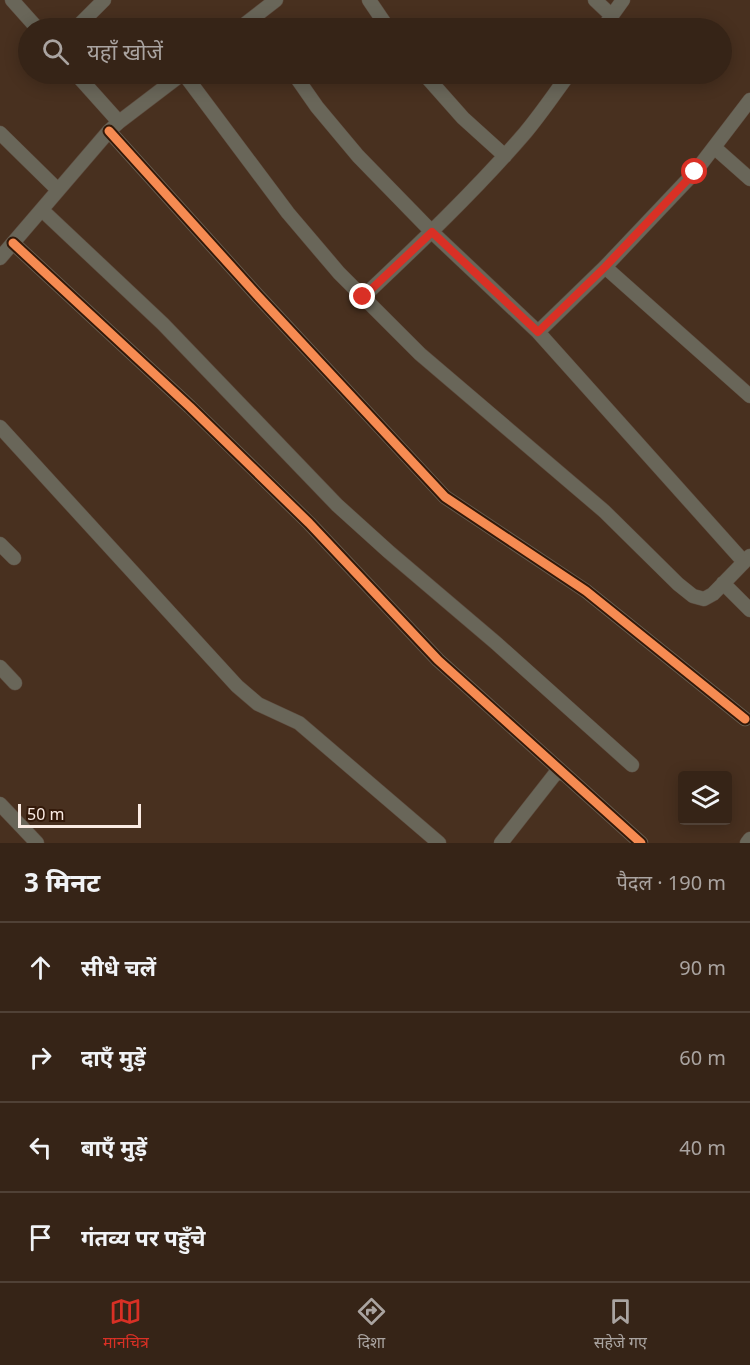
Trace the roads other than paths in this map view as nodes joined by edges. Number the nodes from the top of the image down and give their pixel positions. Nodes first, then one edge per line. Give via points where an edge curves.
1 (12, 0) edge
2 (104, 0) edge
3 (276, 0) edge
4 (369, 0) edge
5 (595, 0) edge
6 (623, 0) edge
7 (255, 16) joint
8 (612, 16) joint
9 (28, 18) edge
10 (86, 18) edge
11 (252, 18) edge
12 (381, 18) edge
13 (83, 84) edge
14 (170, 84) edge
15 (191, 84) edge
16 (301, 84) edge
17 (433, 84) edge
18 (562, 84) edge
19 (750, 100) edge
20 (114, 126) junction
21 (0, 132) edge
22 (715, 148) junction
23 (504, 156) junction
24 (750, 179) edge
25 (58, 190) junction
26 (42, 210) junction
27 (432, 232) junction
28 (13, 243) junction
29 (1, 254) edge
30 (605, 267) junction
31 (363, 297) junction
32 (538, 332) junction
33 (750, 396) edge
34 (0, 427) edge
35 (0, 544) edge
36 (14, 558) dead end
37 (747, 559) edge
38 (723, 583) junction
39 (750, 610) edge
40 (0, 667) edge
41 (15, 683) dead end
42 (745, 719) dead end
43 (632, 765) dead end
44 (559, 769) junction
45 (0, 804) edge
46 (750, 839) edge
47 (37, 843) edge
48 (439, 843) edge
49 (501, 843) edge
50 (640, 843) edge
51 (747, 843) edge

1 - 9 street
2 - 10 street
3 - 7 street
4 - 12 street
5 - 8 street
6 - 8 street
7 - 11 street
13 - 20 street
14 - 20 street
15 - 31 street via 288,213
16 - 27 street via 358,156
17 - 23 street
18 - 23 street
19 - 22 street
20 - 25 street
20 - 42 street via 264,304 445,497 586,591
21 - 25 street
22 - 24 street
22 - 30 street
23 - 27 street
25 - 26 street
26 - 28 street
26 - 43 street via 163,324 338,505
27 - 31 street
27 - 32 street
28 - 29 street
28 - 44 street via 309,523 438,660
30 - 32 street
30 - 33 street
31 - 38 street via 420,354 604,512 693,596 704,598
32 - 37 street
34 - 48 street via 237,686 258,704 299,723
35 - 36 street
37 - 38 street
38 - 39 street
40 - 41 street
44 - 49 street
44 - 50 street
45 - 47 street
46 - 51 street

